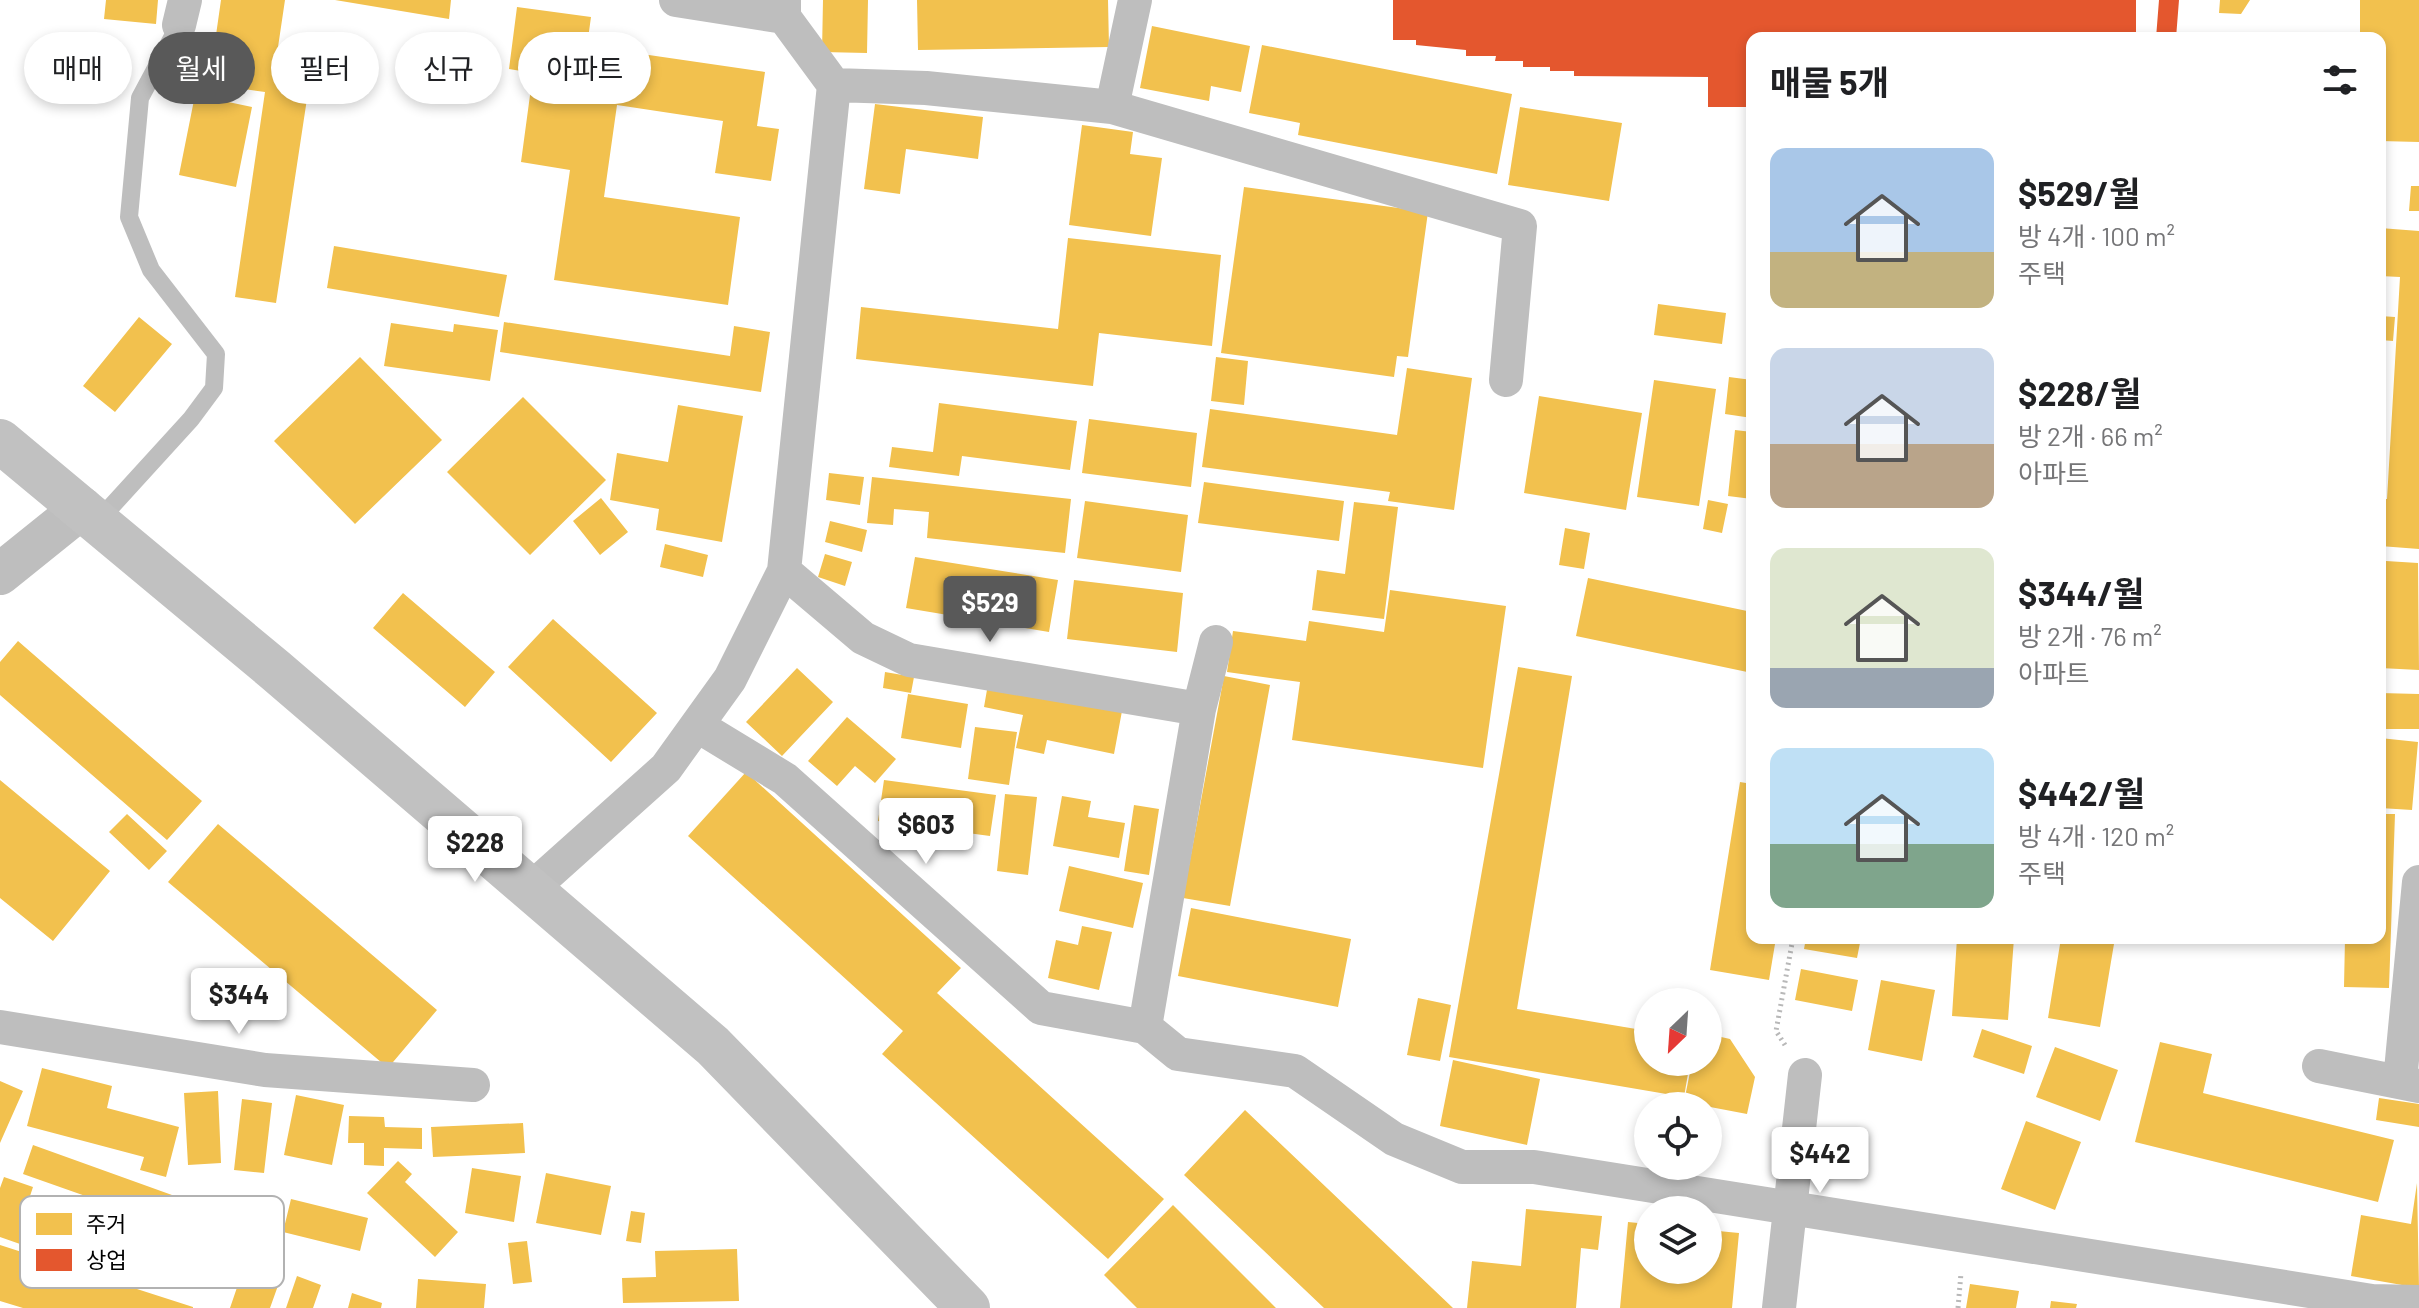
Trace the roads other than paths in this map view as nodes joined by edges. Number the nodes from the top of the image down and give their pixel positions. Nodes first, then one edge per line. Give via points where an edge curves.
1 (676, 0) edge
2 (1135, 0) edge
3 (784, 8) edge
4 (182, 12) edge
5 (834, 85) junction
6 (1112, 107) junction
7 (1506, 380) dead end
8 (0, 441) edge
9 (90, 514) junction
10 (784, 571) junction
11 (0, 574) edge
12 (1216, 642) dead end
13 (1199, 709) junction
14 (698, 726) junction
15 (2419, 882) edge
16 (532, 888) junction
17 (0, 1027) edge
18 (1145, 1027) junction
19 (2319, 1066) dead end
20 (1805, 1075) road end
21 (2410, 1083) edge
22 (473, 1085) dead end
23 (1789, 1206) junction
24 (2419, 1302) edge
25 (968, 1308) edge
26 (1779, 1308) edge

1 - 3 street
2 - 6 street
3 - 5 street
4 - 9 lane via 140,98 129,217 151,270 216,354 214,388 191,419
5 - 6 street via 926,88
5 - 10 street
6 - 7 street via 1520,226
8 - 9 main road
9 - 11 street
9 - 16 main road
10 - 13 street via 863,638 909,660
10 - 14 street via 756,630
12 - 13 street
13 - 18 street
14 - 16 street via 666,768
14 - 18 street via 785,779 1041,1008
15 - 21 street
16 - 25 main road via 713,1046
17 - 22 street via 265,1070
18 - 23 street via 1178,1054 1295,1071 1394,1139 1462,1167 1534,1167
19 - 21 street
20 - 23 street
23 - 24 street via 2372,1301
23 - 26 street

